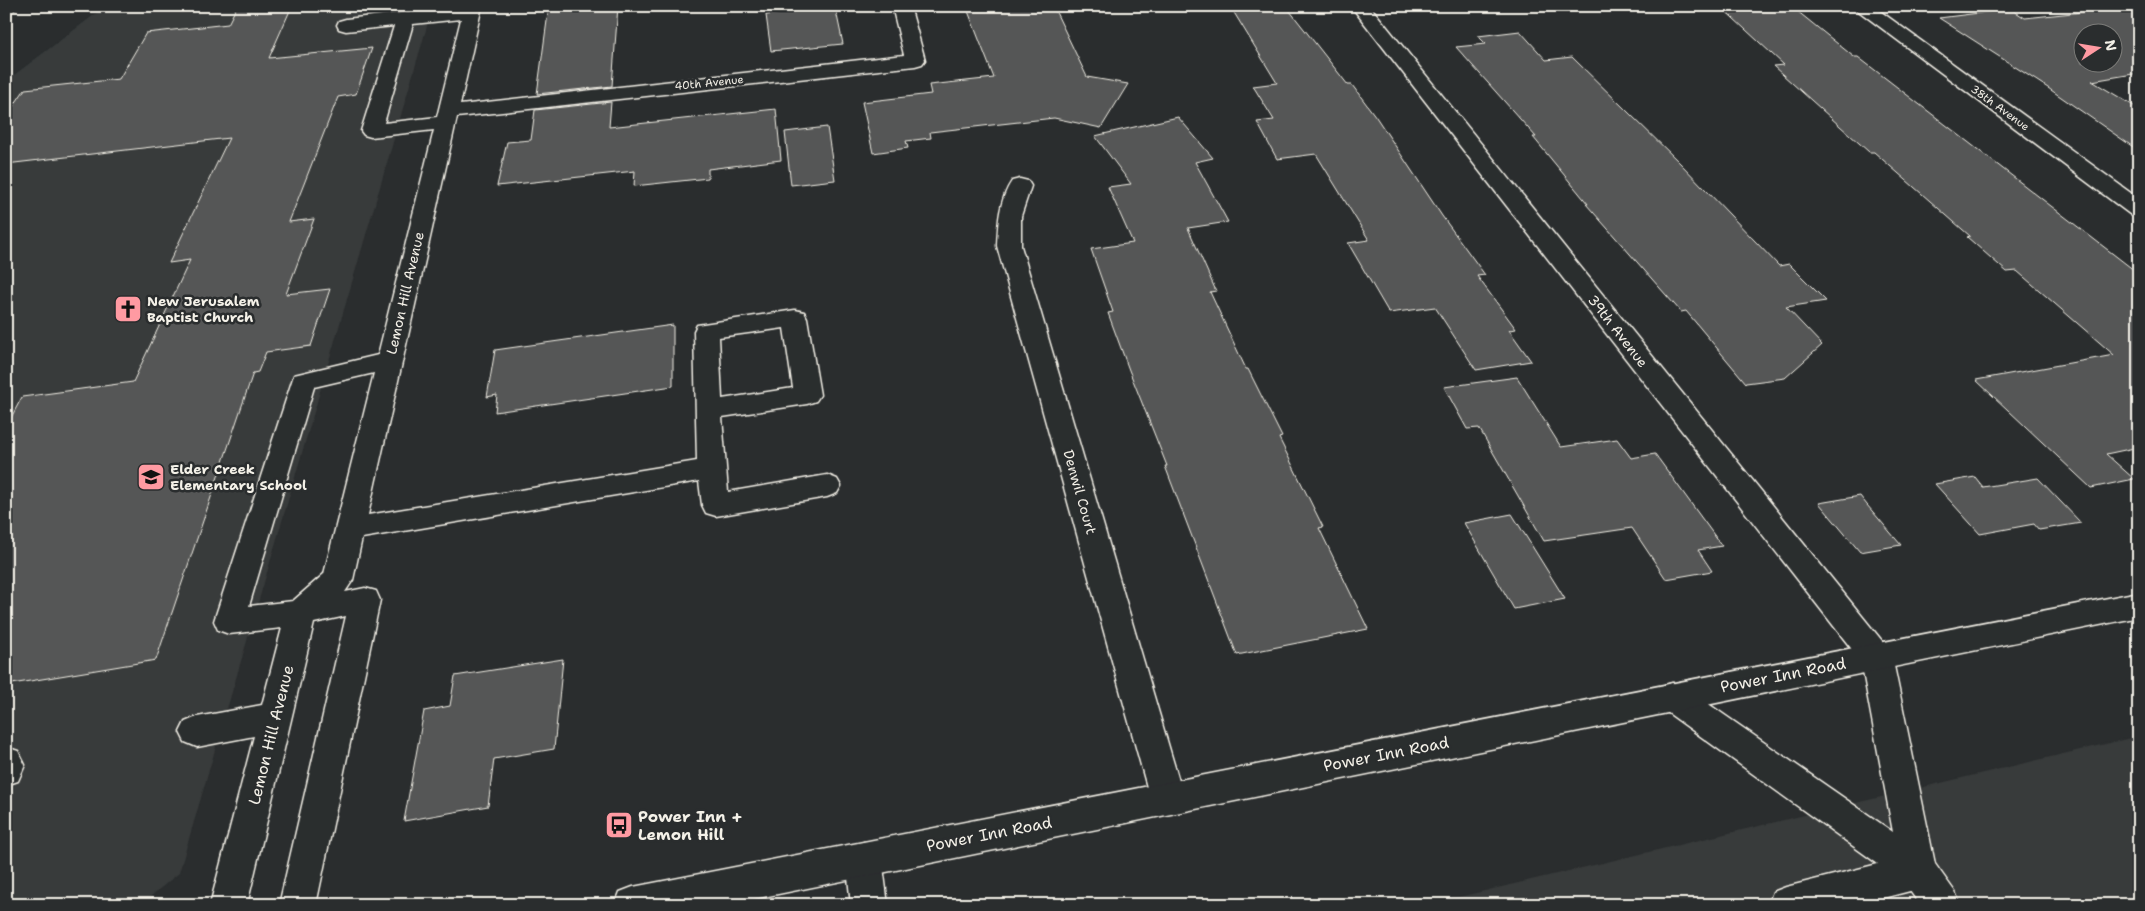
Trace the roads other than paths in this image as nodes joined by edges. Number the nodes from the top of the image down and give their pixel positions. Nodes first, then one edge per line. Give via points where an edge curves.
1 (901, 6) edge
2 (1360, 6) edge
3 (1861, 6) edge
4 (472, 9) edge
5 (405, 19) junction
6 (346, 25) dead end
7 (447, 117) junction
8 (1020, 186) dead end
9 (2139, 210) edge
10 (390, 361) junction
11 (709, 410) junction
12 (711, 469) junction
13 (827, 486) dead end
14 (351, 529) junction
15 (338, 580) junction
16 (365, 600) junction
17 (2139, 604) edge
18 (301, 612) junction
19 (1876, 656) junction
20 (1672, 697) junction
21 (276, 717) junction
22 (197, 732) dead end
23 (6, 762) edge
24 (6, 770) edge
25 (1167, 798) junction
26 (864, 859) junction
27 (1918, 872) junction
28 (228, 905) edge
29 (297, 905) edge
30 (633, 905) edge
31 (870, 905) edge
32 (1786, 905) edge
33 (1942, 905) edge

1 - 7 street, 40th Avenue via 915,60
2 - 19 street, 39th Avenue
3 - 9 street, 38th Avenue
4 - 5 street
4 - 7 street, Lemon Hill Avenue
5 - 6 street
5 - 7 street via 371,131
7 - 10 street, Lemon Hill Avenue
8 - 25 street, Denwil Court via 1010,216 1009,246
10 - 14 street, Lemon Hill Avenue
10 - 18 street via 303,381 229,621
11 - 11 street via 706,331 796,318 807,395
11 - 12 street
12 - 13 street via 716,505
12 - 14 street
14 - 15 street, Lemon Hill Avenue
15 - 16 street
15 - 18 street
16 - 18 street
16 - 29 street
17 - 19 street, Power Inn Road
18 - 21 street, Lemon Hill Avenue
19 - 20 street, Power Inn Road
19 - 27 street
20 - 25 street, Power Inn Road
20 - 27 street
21 - 22 street
21 - 28 street, Lemon Hill Avenue
23 - 24 street
25 - 26 street, Power Inn Road
26 - 30 street, Power Inn Road
26 - 31 street
27 - 32 street
27 - 33 street

